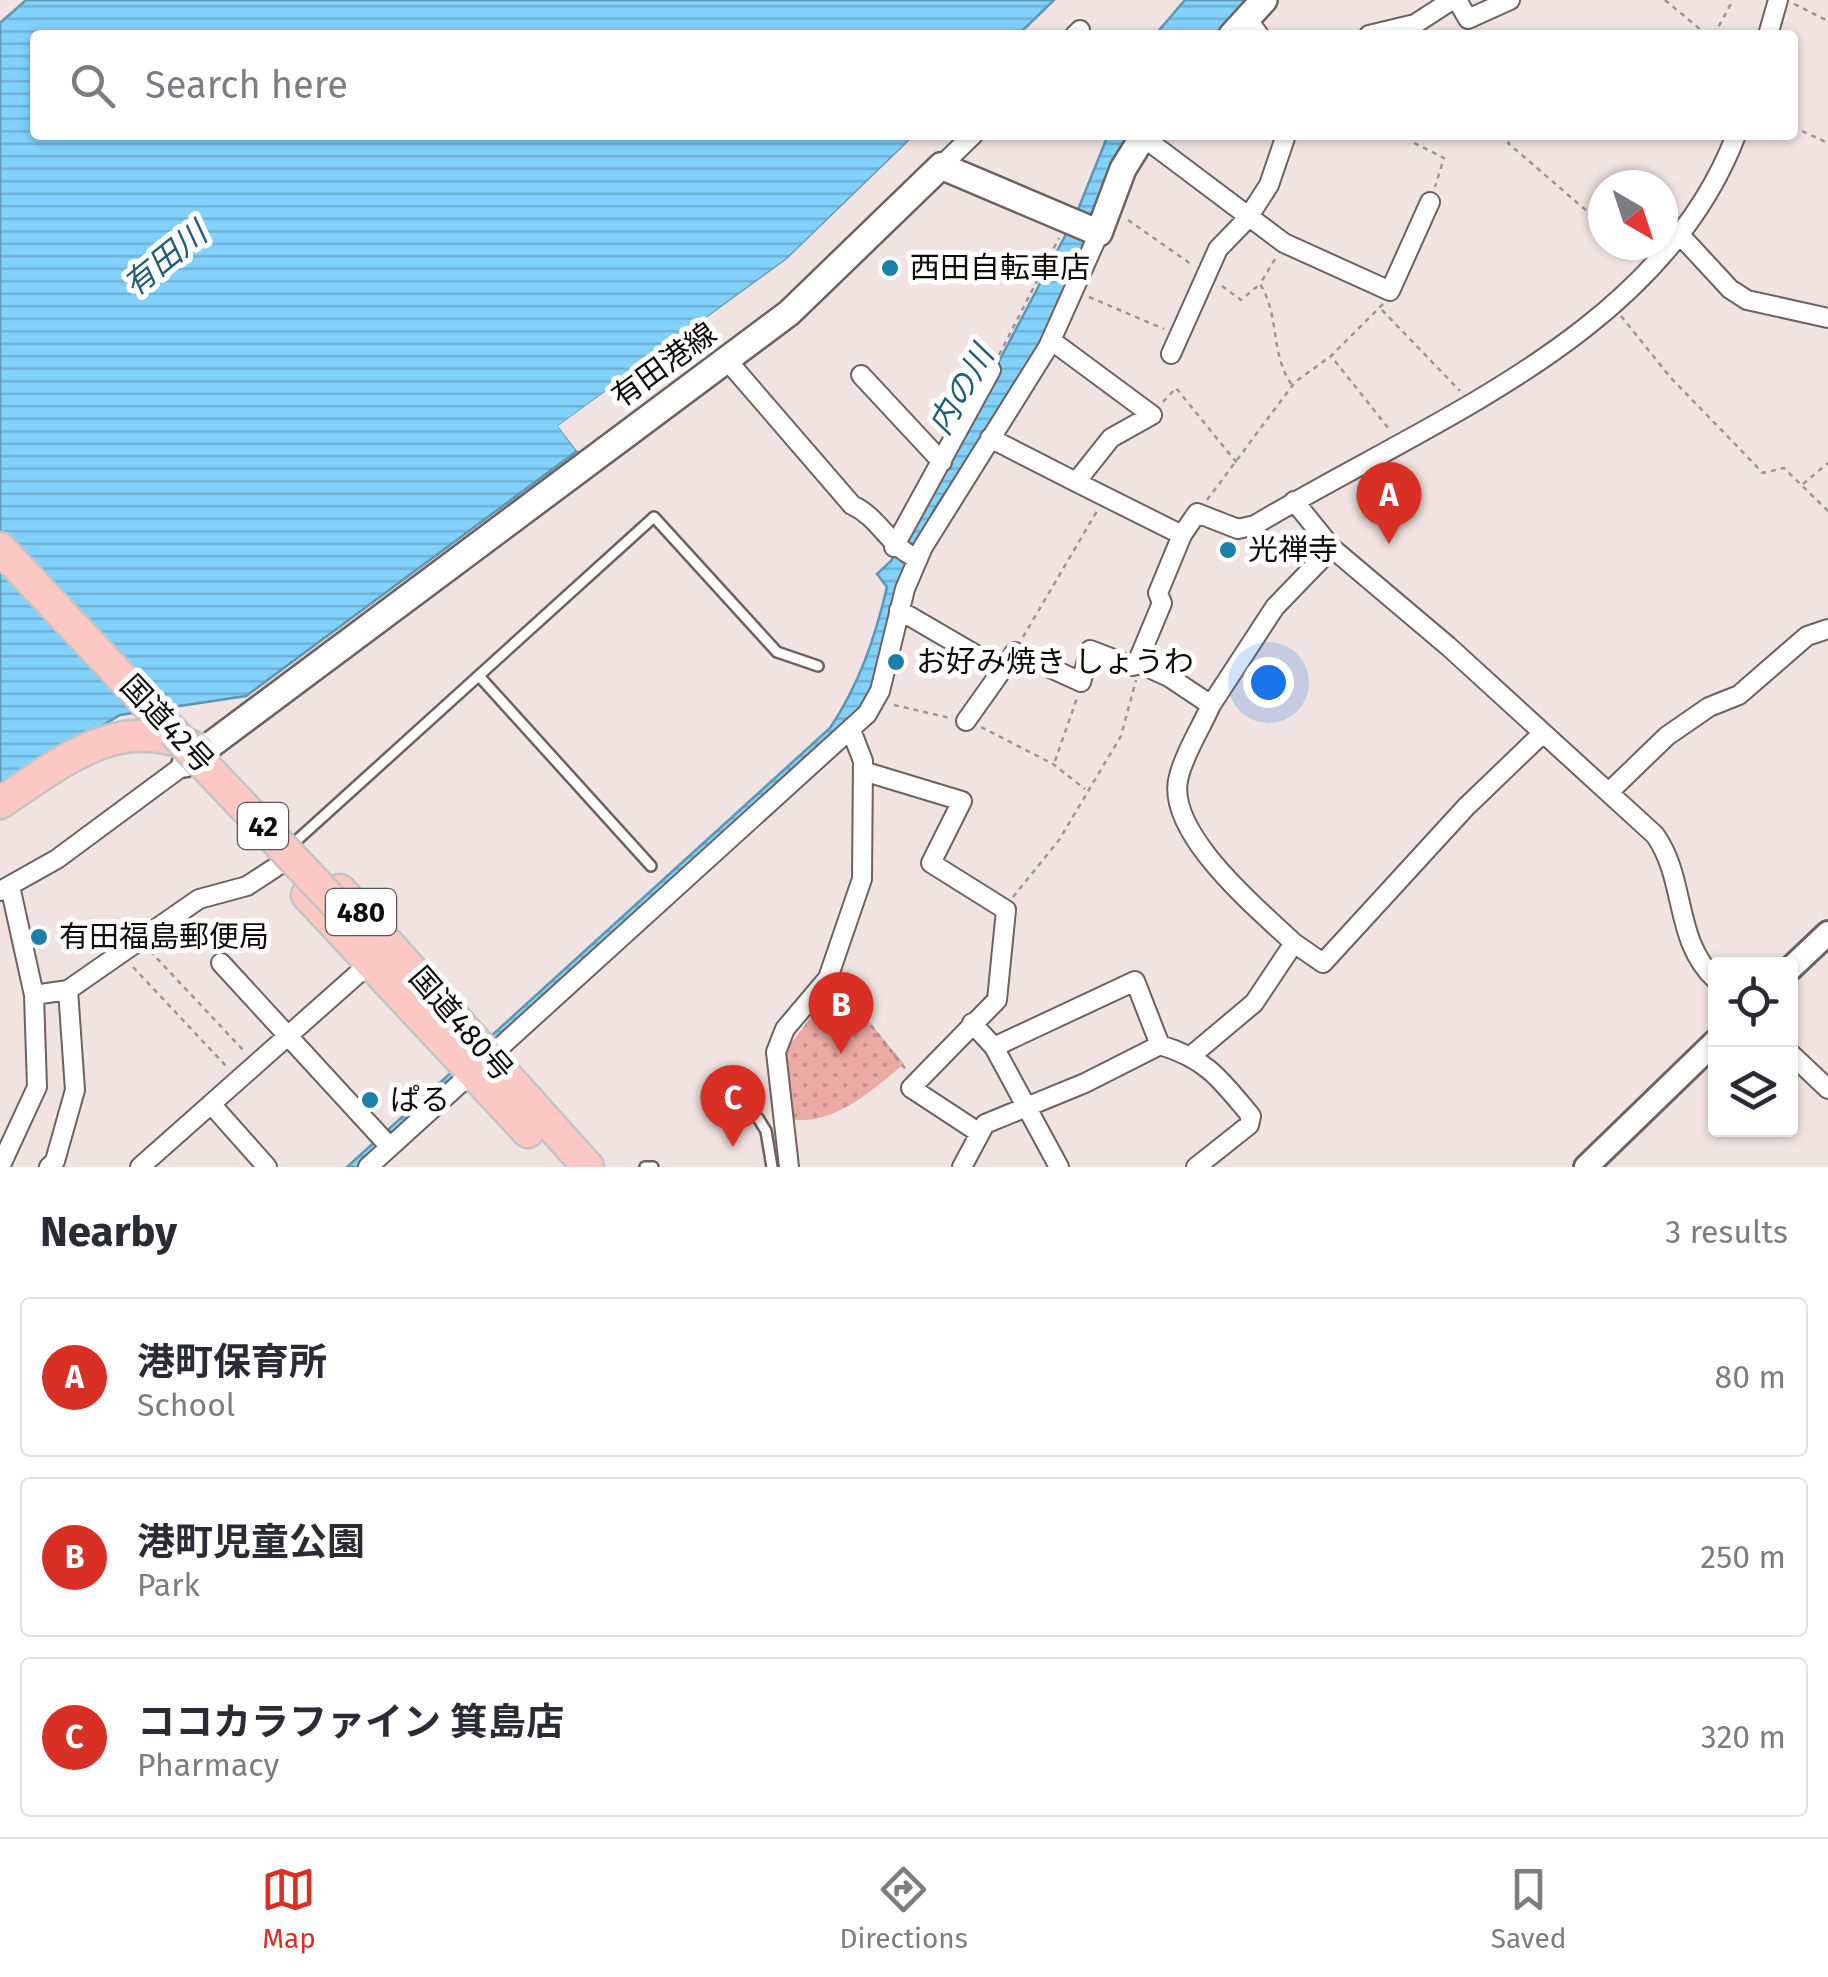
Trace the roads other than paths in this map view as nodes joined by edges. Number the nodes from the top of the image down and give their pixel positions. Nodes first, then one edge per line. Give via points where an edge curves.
1 (1454, 0) edge
2 (1510, 0) edge
3 (1778, 0) edge
4 (1390, 30) edge
5 (1769, 30) edge
6 (968, 140) edge
7 (1141, 140) edge
8 (1149, 140) edge
9 (1284, 140) edge
10 (1733, 140) edge
11 (941, 166) junction
12 (1430, 202) road end
13 (1247, 219) junction
14 (1082, 227) junction
15 (1680, 235) junction
16 (1828, 318) edge
17 (1052, 340) junction
18 (1171, 354) dead end
19 (726, 360) junction
20 (991, 370) road end
21 (861, 375) dead end
22 (990, 438) junction
23 (942, 462) junction
24 (1076, 482) junction
25 (1294, 501) junction
26 (1182, 535) junction
27 (895, 547) junction
28 (0, 548) edge
29 (1332, 548) junction
30 (916, 558) junction
31 (899, 610) junction
32 (1828, 629) edge
33 (1138, 664) junction
34 (818, 666) dead end
35 (1002, 670) junction
36 (479, 676) junction
37 (1211, 705) junction
38 (966, 721) road end
39 (851, 730) junction
40 (1543, 733) junction
41 (194, 758) junction
42 (863, 771) junction
43 (1608, 792) junction
44 (0, 802) edge
45 (283, 855) junction
46 (651, 866) dead end
47 (5, 889) edge
48 (1828, 933) edge
49 (1294, 943) junction
50 (1798, 961) edge
51 (370, 963) junction
52 (221, 964) dead end
53 (1708, 971) edge
54 (68, 990) junction
55 (34, 996) junction
56 (972, 1023) junction
57 (287, 1034) junction
58 (1160, 1045) junction
59 (994, 1047) junction
60 (1711, 1047) edge
61 (1192, 1055) junction
62 (1798, 1061) edge
63 (482, 1064) junction
64 (1828, 1089) edge
65 (210, 1104) junction
66 (1026, 1109) junction
67 (714, 1110) dead end
68 (978, 1132) junction
69 (390, 1147) junction
70 (57, 1165) edge
71 (0, 1167) edge
72 (140, 1167) edge
73 (267, 1167) edge
74 (368, 1167) edge
75 (561, 1167) edge
76 (576, 1167) edge
77 (588, 1167) edge
78 (644, 1167) edge
79 (653, 1167) edge
80 (772, 1167) edge
81 (789, 1167) edge
82 (962, 1167) edge
83 (1059, 1167) edge
84 (1196, 1167) edge
85 (1586, 1167) edge

1 - 2 street via 1468,20
1 - 4 street via 1416,24
3 - 5 street
6 - 11 street
7 - 14 main road via 1109,207
8 - 13 street
9 - 13 street
10 - 15 street
11 - 14 main road
11 - 19 main road, 有田港線 via 816,290
12 - 13 street via 1390,290 1284,243
13 - 18 street via 1218,249
14 - 17 street via 1074,292
15 - 16 street via 1747,300
15 - 25 street via 1650,269 1542,360 1402,446
17 - 22 street
17 - 24 street via 1152,415 1112,438
19 - 27 street
19 - 41 main road, 有田港線
20 - 23 street
21 - 23 street
22 - 24 street
22 - 30 street
23 - 27 street
24 - 26 street
25 - 26 street via 1244,529 1197,513
25 - 29 street
26 - 33 street
27 - 30 street
28 - 63 highway, 国道42号 / 42, bridge
29 - 37 street via 1275,607
29 - 40 street
30 - 31 street
31 - 35 street
31 - 39 street via 876,700
32 - 43 street via 1807,636 1739,695 1668,736
33 - 35 street via 1090,650 1081,682 1015,652
33 - 37 street
34 - 36 lane via 777,652 654,517
35 - 38 street
36 - 45 lane
36 - 46 lane
37 - 49 street via 1178,776 1183,815 1208,856
39 - 42 street
39 - 63 street
40 - 43 street
40 - 49 street via 1466,806 1323,963
41 - 44 highway, 国道480号 / 480 via 146,734 115,736
41 - 45 highway, 国道480号 / 480 via 224,766
41 - 47 street
42 - 56 street via 962,801 931,863 1006,910 997,1000
42 - 81 street via 862,880 828,978 786,1029 776,1052
43 - 53 street via 1662,845 1694,956
45 - 51 highway, 国道480号 / 480
45 - 54 street via 247,886 199,899
45 - 63 highway, 国道480号 / 480
47 - 55 street
48 - 50 street
49 - 61 street via 1254,1003
51 - 57 street
51 - 63 highway, 国道480号 / 480
52 - 57 street
54 - 55 street
54 - 70 street via 74,1090
55 - 71 street via 37,1086
56 - 59 street
56 - 68 street via 911,1088
57 - 65 street
57 - 69 street
58 - 59 street via 1135,981
58 - 61 street
58 - 66 street
59 - 66 street
60 - 85 street
61 - 84 street via 1251,1116 1249,1125
62 - 64 street
63 - 69 street
63 - 75 highway, 国道480号 / 480
63 - 76 highway, 国道42号 / 42
63 - 77 highway, 国道480号 / 480
65 - 72 street
65 - 73 street
66 - 68 street
66 - 83 street
67 - 80 lane via 727,1107 758,1118
68 - 82 street
69 - 74 street
78 - 79 lane

